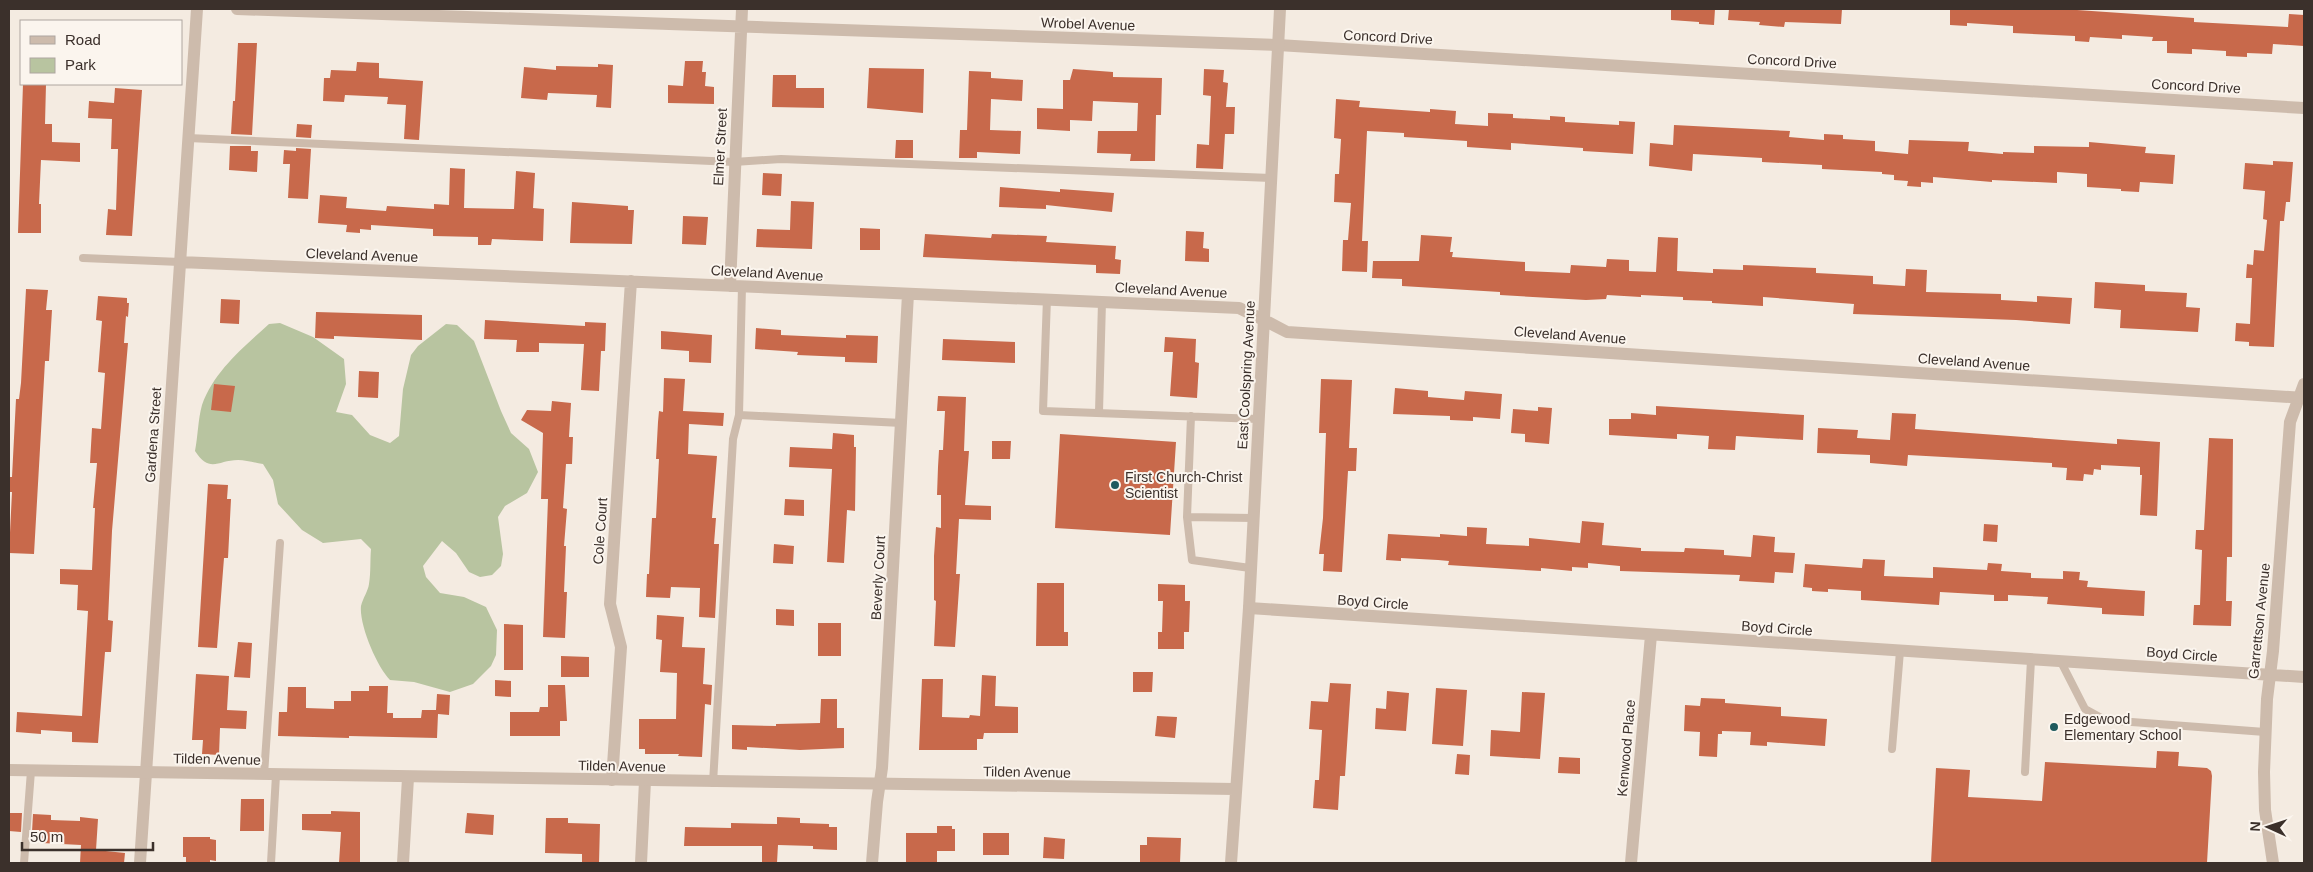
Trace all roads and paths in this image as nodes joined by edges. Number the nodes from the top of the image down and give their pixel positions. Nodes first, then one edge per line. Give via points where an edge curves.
1 (197, 9) edge
2 (236, 9) edge
3 (742, 9) edge
4 (1280, 9) edge
5 (741, 26) junction
6 (1278, 45) junction
7 (2304, 108) edge
8 (188, 138) junction
9 (734, 162) junction
10 (1271, 178) junction
11 (83, 258) dead end
12 (180, 262) junction
13 (631, 281) junction
14 (736, 286) junction
15 (908, 294) junction
16 (1047, 298) junction
17 (1102, 302) junction
18 (1264, 320) junction
19 (2304, 384) edge
20 (2302, 398) edge
21 (1099, 412) junction
22 (739, 415) junction
23 (1191, 416) junction
24 (1258, 419) junction
25 (902, 423) junction
26 (1187, 517) junction
27 (1253, 518) junction
28 (280, 543) dead end
29 (1250, 568) junction
30 (1249, 608) junction
31 (1650, 635) junction
32 (1900, 651) junction
33 (2031, 660) junction
34 (2062, 662) junction
35 (2269, 675) junction
36 (2304, 676) edge
37 (2265, 732) junction
38 (1892, 749) dead end
39 (9, 770) edge
40 (31, 771) junction
41 (2025, 772) dead end
42 (146, 773) junction
43 (270, 775) junction
44 (408, 778) junction
45 (612, 780) junction
46 (645, 781) junction
47 (713, 783) junction
48 (880, 785) junction
49 (1234, 789) junction
50 (24, 863) edge
51 (140, 863) edge
52 (271, 863) edge
53 (403, 863) edge
54 (641, 863) edge
55 (872, 863) edge
56 (1230, 863) edge
57 (1631, 863) edge
58 (2272, 863) edge

1 - 8 street, Gardena Street
2 - 5 street, Wrobel Avenue
3 - 5 street, Elmer Street
4 - 6 street, East Coolspring Avenue
5 - 6 street, Wrobel Avenue
5 - 9 street, Elmer Street
6 - 7 street, Concord Drive
6 - 10 street, East Coolspring Avenue
8 - 9 lane
8 - 12 street, Gardena Street
9 - 10 lane via 780,159
9 - 14 street, Elmer Street
10 - 18 street, East Coolspring Avenue
11 - 12 lane
12 - 13 street, Cleveland Avenue
12 - 42 street, Gardena Street
13 - 14 street, Cleveland Avenue
13 - 45 street, Cole Court via 610,604 621,647
14 - 15 street, Cleveland Avenue
14 - 22 lane
15 - 16 street, Cleveland Avenue
15 - 25 street, Beverly Court
16 - 17 street, Cleveland Avenue
16 - 21 lane via 1043,411
17 - 18 street, Cleveland Avenue via 1239,308
17 - 21 lane
18 - 20 street, Cleveland Avenue via 1287,332
18 - 24 street, East Coolspring Avenue
19 - 20 street, Garrettson Avenue
20 - 35 street, Garrettson Avenue via 2290,422
21 - 23 lane
22 - 25 lane
22 - 47 lane via 733,439
23 - 24 lane
23 - 26 lane
24 - 27 street, East Coolspring Avenue
25 - 48 street, Beverly Court
26 - 27 lane
26 - 29 lane via 1192,560
27 - 29 street, East Coolspring Avenue
28 - 43 lane
29 - 30 street, East Coolspring Avenue
30 - 31 street, Boyd Circle
30 - 49 street, East Coolspring Avenue
31 - 32 street, Boyd Circle
31 - 57 street, Kenwood Place
32 - 33 street, Boyd Circle
32 - 38 lane
33 - 34 street, Boyd Circle
33 - 41 lane
34 - 35 street, Boyd Circle
34 - 37 lane via 2085,709 2105,720
35 - 36 street, Boyd Circle
35 - 37 street, Garrettson Avenue
37 - 58 street, Garrettson Avenue via 2265,810
39 - 40 street, Tilden Avenue
40 - 42 street, Tilden Avenue
40 - 50 lane
42 - 43 street, Tilden Avenue
42 - 51 street, Gardena Street
43 - 44 street, Tilden Avenue
43 - 52 lane
44 - 45 street, Tilden Avenue
44 - 53 street
45 - 46 street, Tilden Avenue
46 - 47 street, Tilden Avenue
46 - 54 street
47 - 48 street, Tilden Avenue
48 - 49 street, Tilden Avenue
48 - 55 street, Beverly Court
49 - 56 street, East Coolspring Avenue

